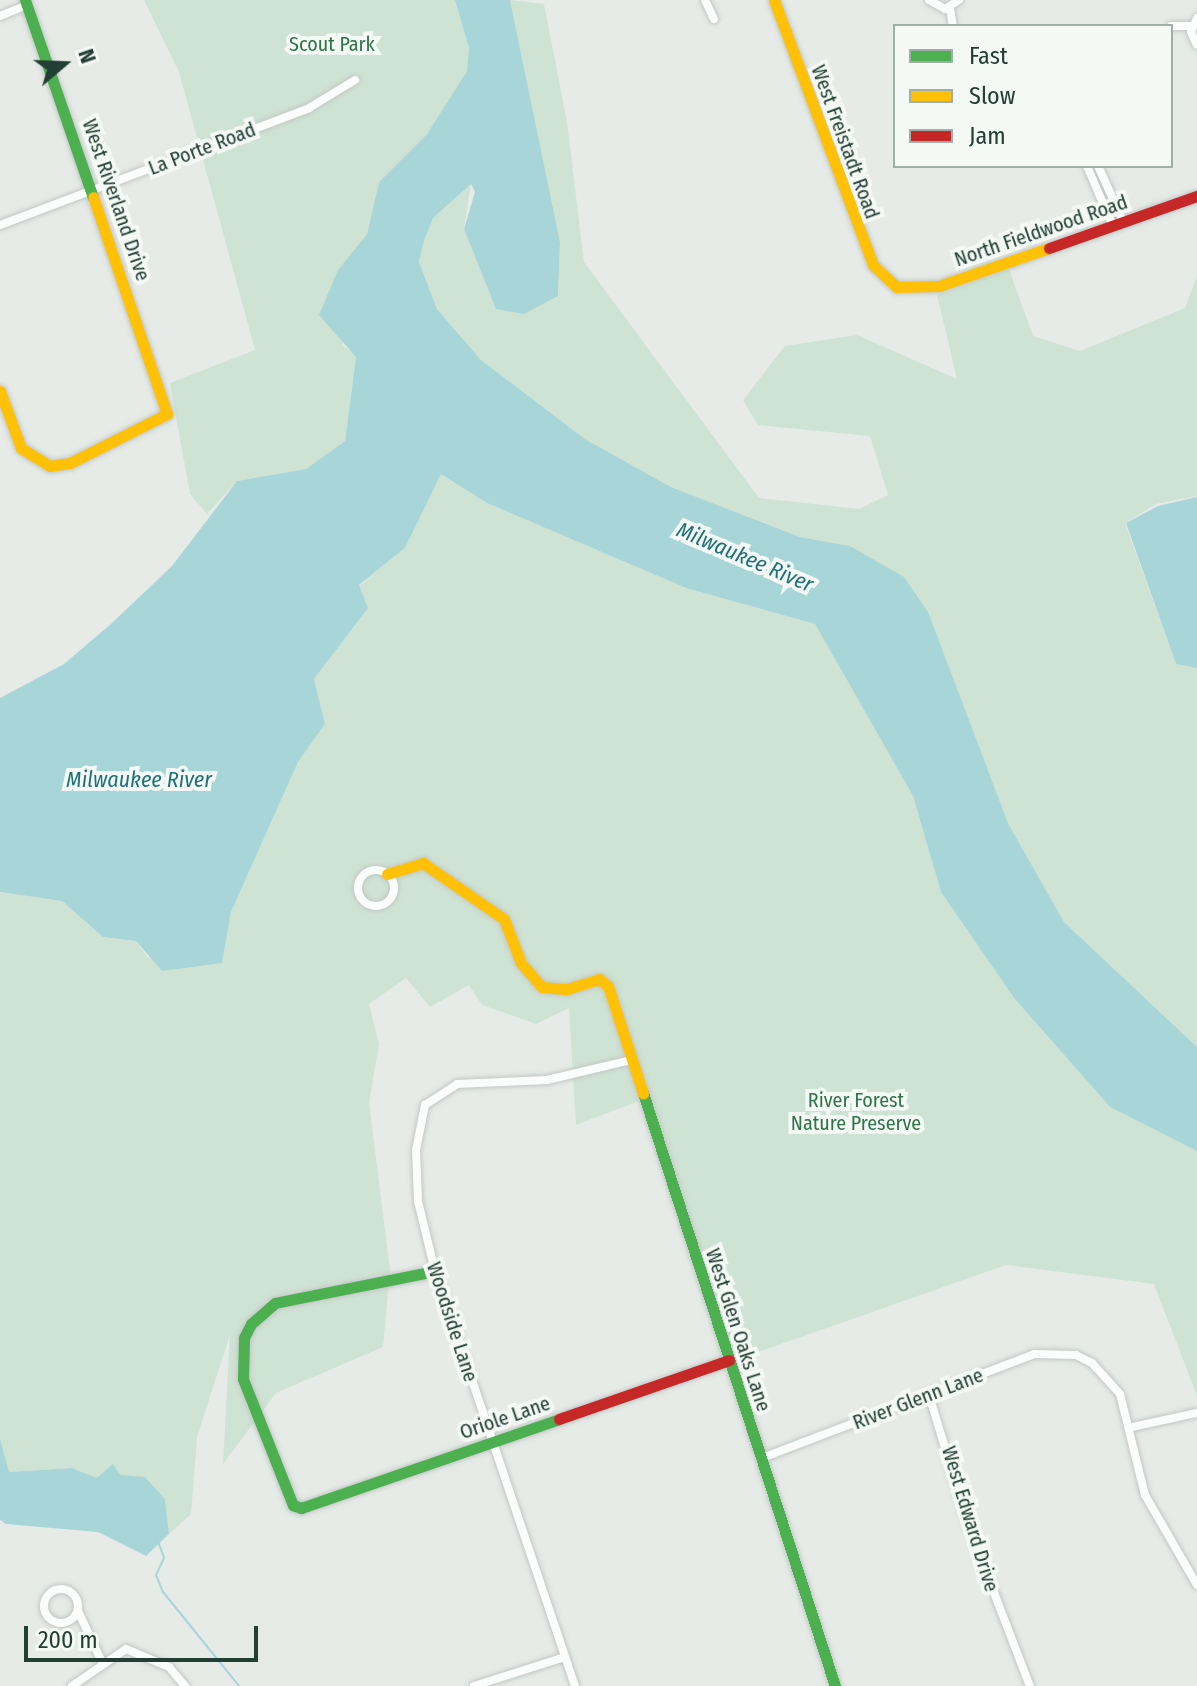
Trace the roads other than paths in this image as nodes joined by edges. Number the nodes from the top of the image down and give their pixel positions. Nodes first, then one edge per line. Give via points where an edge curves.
1 (705, 0) edge
2 (774, 0) edge
3 (929, 0) edge
4 (959, 0) edge
5 (26, 2) edge
6 (950, 8) junction
7 (0, 16) edge
8 (714, 19) dead end
9 (1194, 22) edge
10 (953, 24) edge
11 (1173, 26) edge
12 (1197, 45) edge
13 (355, 80) dead end
14 (1089, 168) edge
15 (1099, 168) edge
16 (1105, 187) junction
17 (95, 190) junction
18 (1197, 196) edge
19 (1118, 223) junction
20 (0, 225) edge
21 (897, 287) joint
22 (0, 391) edge
23 (387, 874) junction
24 (631, 1060) junction
25 (435, 1271) junction
26 (729, 1360) junction
27 (929, 1395) junction
28 (1197, 1413) edge
29 (1132, 1427) junction
30 (491, 1442) junction
31 (762, 1458) junction
32 (1197, 1585) edge
33 (78, 1611) junction
34 (562, 1658) junction
35 (102, 1662) junction
36 (72, 1686) edge
37 (185, 1686) edge
38 (474, 1686) edge
39 (575, 1686) edge
40 (835, 1686) edge
41 (1030, 1686) edge

1 - 8 street
2 - 21 street, West Freistadt Road via 873,265
3 - 6 street
4 - 6 street
5 - 7 street
5 - 17 street, West Riverland Drive
6 - 10 street
9 - 11 street
9 - 12 street
13 - 17 street, La Porte Road via 309,108
14 - 16 street
15 - 16 street
16 - 19 street
17 - 20 street, La Porte Road
17 - 22 street, West Riverland Drive via 167,414 70,463 36,461 21,448
18 - 19 street, North Fieldwood Road
19 - 21 street, North Fieldwood Road via 939,286
23 - 23 street via 376,870 361,878 359,896 367,904 389,900 393,890
23 - 24 street, West Glen Oaks Lane via 423,863 504,919 521,963 542,987 567,989 599,979 608,986
24 - 25 street, Woodside Lane via 547,1080 457,1084 437,1092 425,1105 416,1150 418,1201
24 - 26 street, West Glen Oaks Lane
25 - 30 street, Woodside Lane
25 - 30 street, Oriole Lane via 275,1303 251,1324 244,1338 243,1379 293,1505 301,1508
26 - 30 street, Oriole Lane
26 - 31 street, West Glen Oaks Lane
27 - 29 street, River Glenn Lane via 1034,1354 1076,1355 1092,1363 1120,1394
27 - 31 street, River Glenn Lane
27 - 41 street, West Edward Drive via 970,1530
28 - 29 street
29 - 32 street via 1145,1495
30 - 34 street, Woodside Lane
31 - 40 street, West Glen Oaks Lane
33 - 33 street via 77,1600 66,1589 55,1589 44,1601 53,1622 71,1621
33 - 35 street
34 - 38 street
34 - 39 street, Woodside Lane
35 - 36 street
35 - 37 street via 126,1649 169,1667

